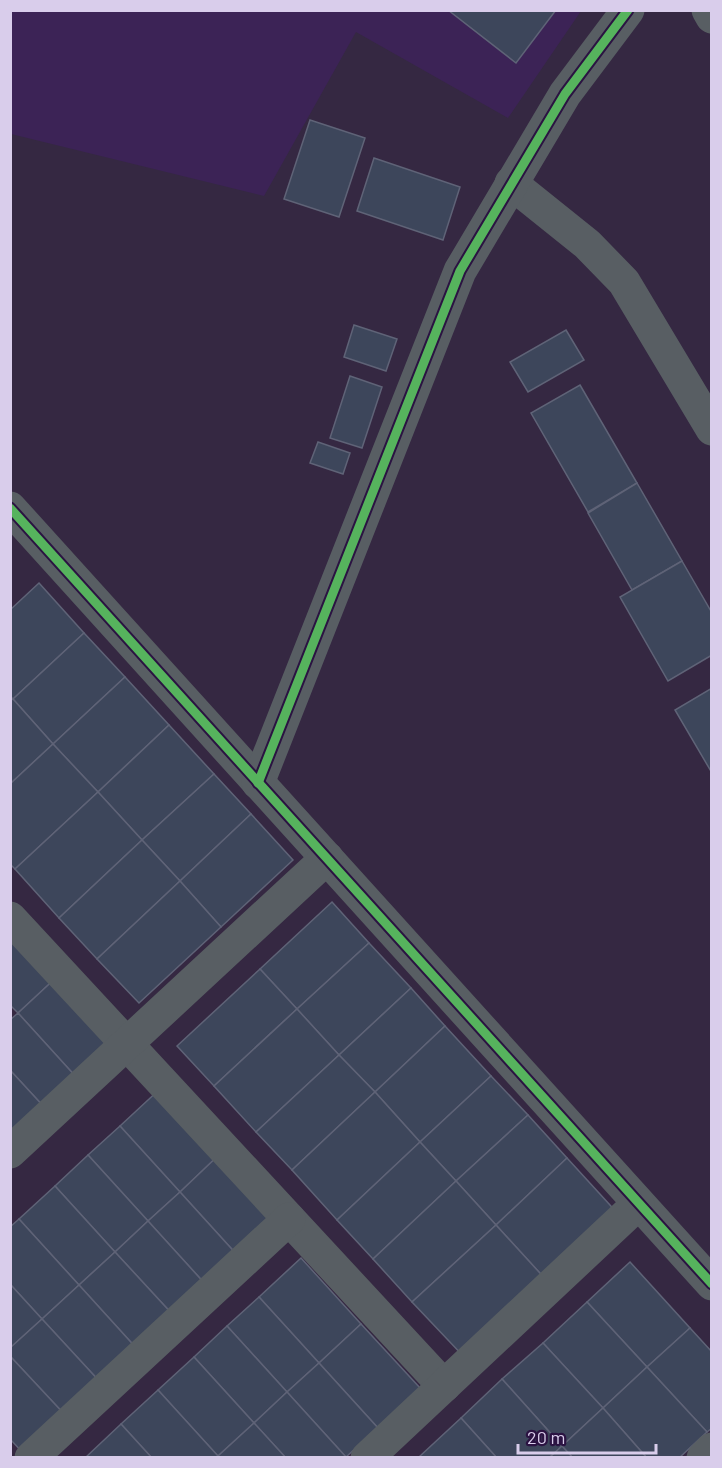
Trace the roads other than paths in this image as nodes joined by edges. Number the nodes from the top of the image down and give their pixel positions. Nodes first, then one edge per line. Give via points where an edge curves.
1 (628, 10) edge
2 (708, 10) edge
3 (711, 17) edge
4 (511, 183) junction
5 (711, 429) edge
6 (10, 508) edge
7 (258, 783) junction
8 (327, 858) junction
9 (10, 918) edge
10 (127, 1044) junction
11 (10, 1152) edge
12 (638, 1204) junction
13 (289, 1219) junction
14 (711, 1284) edge
15 (444, 1386) junction
16 (711, 1449) edge
17 (31, 1458) edge
18 (367, 1458) edge
19 (703, 1458) edge

1 - 4 street via 565,94
2 - 3 street
4 - 5 street via 587,244 624,282
4 - 7 street via 460,271
6 - 7 street
7 - 8 street
8 - 10 street
8 - 12 street
9 - 10 street
10 - 11 street
10 - 13 street
12 - 14 street
12 - 15 street
13 - 15 street
13 - 17 street
15 - 18 street
16 - 19 street

